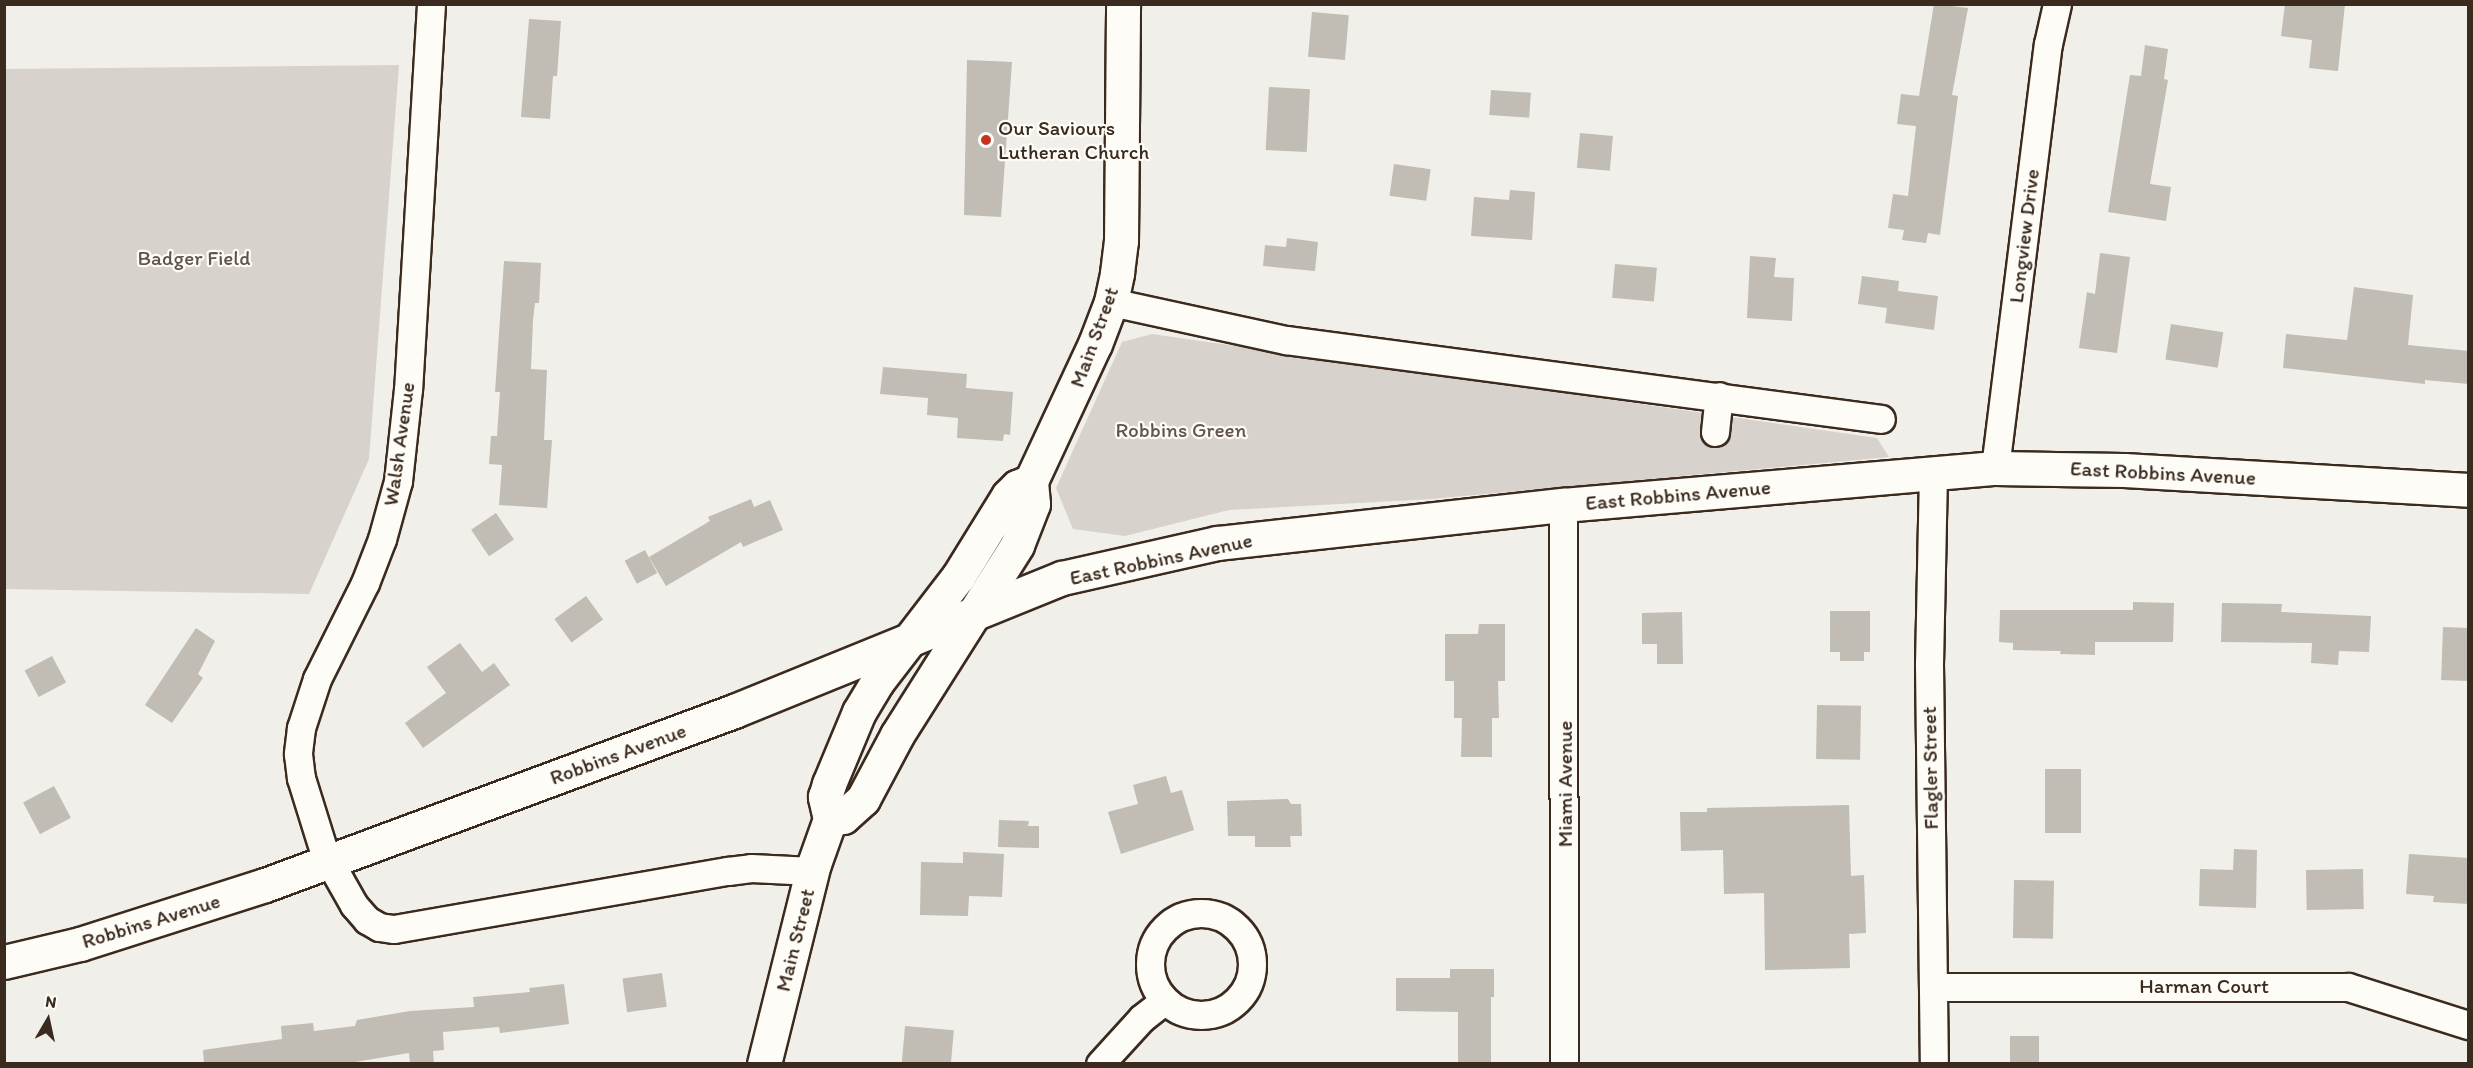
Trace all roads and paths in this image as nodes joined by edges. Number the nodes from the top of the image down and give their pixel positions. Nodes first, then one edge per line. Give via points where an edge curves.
1 (431, 4) edge
2 (1123, 4) edge
3 (2057, 4) edge
4 (1111, 302) junction
5 (1719, 396) junction
6 (1881, 419) dead end
7 (1715, 432) dead end
8 (1995, 468) junction
9 (1933, 473) junction
10 (1031, 481) junction
11 (2469, 490) edge
12 (1563, 505) junction
13 (973, 615) junction
14 (905, 643) junction
15 (830, 819) junction
16 (329, 861) junction
17 (812, 871) junction
18 (4, 962) edge
19 (1934, 987) junction
20 (1165, 1000) dead end
21 (2469, 1025) edge
22 (764, 1064) edge
23 (1100, 1064) edge
24 (1564, 1064) edge
25 (1934, 1064) edge

1 - 16 street, Walsh Avenue via 408,389 398,481 369,572 308,704 299,746 305,798
2 - 4 main road, Main Street via 1121,241
3 - 8 street, Longview Drive via 2048,44
4 - 5 street via 1287,340
4 - 10 main road, Main Street
5 - 6 street
5 - 7 street
8 - 9 main road, East Robbins Avenue
8 - 11 main road, East Robbins Avenue via 2124,470
9 - 12 main road, East Robbins Avenue
9 - 19 street, Flagler Street via 1929,664
10 - 13 main road via 1034,504 1029,521
10 - 14 main road via 1008,496 958,577
12 - 13 main road, East Robbins Avenue via 1217,543 1062,579
12 - 24 street, Miami Avenue
13 - 14 main road, East Robbins Avenue
13 - 15 main road via 897,735 863,799 843,817
14 - 15 main road via 859,712 837,763 825,797
14 - 16 main road, Robbins Avenue via 734,711
15 - 17 main road, Main Street
16 - 17 street via 366,920 394,929 728,871
16 - 18 main road, Robbins Avenue via 174,915
17 - 22 main road, Main Street
19 - 21 street, Harman Court via 2348,987
19 - 25 street, Flagler Street
20 - 23 street via 1142,1018

